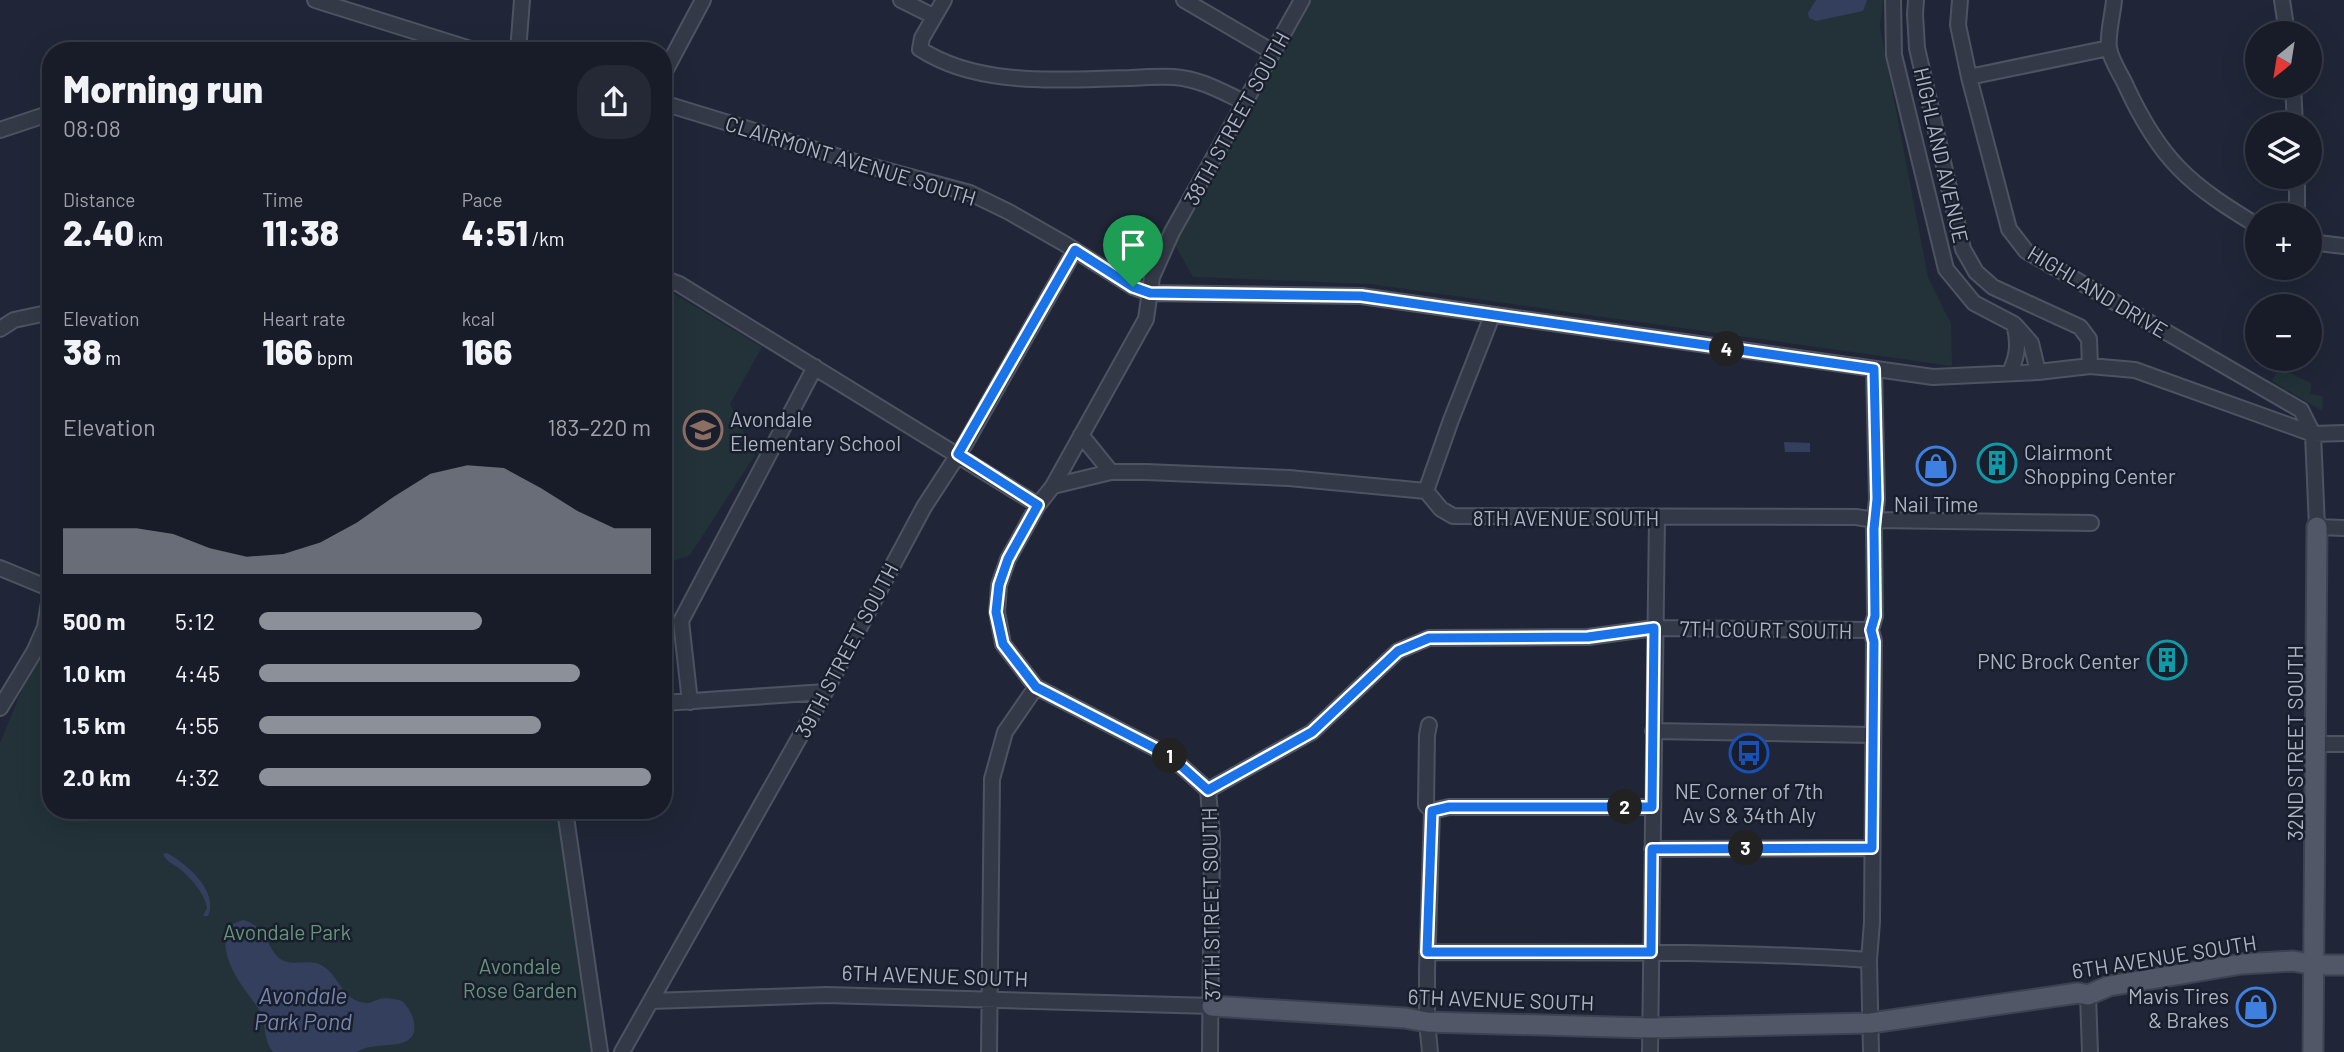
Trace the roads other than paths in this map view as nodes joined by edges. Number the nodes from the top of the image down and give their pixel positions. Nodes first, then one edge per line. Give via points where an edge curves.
1 (315, 0) edge
2 (522, 0) edge
3 (703, 0) edge
4 (901, 0) edge
5 (944, 0) edge
6 (1184, 0) edge
7 (1302, 0) edge
8 (1893, 0) edge
9 (1916, 0) edge
10 (1960, 0) edge
11 (2114, 0) edge
12 (2282, 0) edge
13 (933, 16) junction
14 (2285, 21) edge
15 (448, 42) edge
16 (519, 42) edge
17 (2109, 48) junction
18 (1273, 52) junction
19 (672, 58) edge
20 (1969, 76) junction
21 (1244, 102) junction
22 (672, 106) edge
23 (42, 116) edge
24 (0, 130) edge
25 (2245, 218) edge
26 (2322, 243) edge
27 (2344, 246) edge
28 (1075, 250) junction
29 (672, 281) edge
30 (1150, 293) junction
31 (42, 314) edge
32 (1492, 316) junction
33 (2014, 324) junction
34 (0, 329) edge
35 (2091, 366) junction
36 (815, 367) junction
37 (1874, 369) junction
38 (2010, 372) junction
39 (2038, 372) junction
40 (2344, 433) edge
41 (2313, 434) junction
42 (1081, 435) junction
43 (958, 454) junction
44 (1111, 472) junction
45 (1053, 486) junction
46 (1426, 491) junction
47 (1038, 505) junction
48 (1657, 517) junction
49 (1875, 520) junction
50 (2091, 523) dead end
51 (2317, 527) junction
52 (2344, 528) edge
53 (0, 568) edge
54 (42, 585) edge
55 (1654, 628) junction
56 (1871, 630) junction
57 (42, 634) edge
58 (1036, 687) junction
59 (825, 692) junction
60 (690, 702) junction
61 (672, 703) edge
62 (0, 708) edge
63 (1429, 725) dead end
64 (1653, 731) junction
65 (1873, 735) junction
66 (2316, 744) junction
67 (2344, 744) edge
68 (1208, 790) junction
69 (1652, 807) junction
70 (1432, 811) junction
71 (566, 819) edge
72 (1872, 848) junction
73 (1652, 849) junction
74 (1427, 952) junction
75 (1651, 952) junction
76 (1869, 960) junction
77 (2315, 965) junction
78 (2344, 965) edge
79 (2088, 995) junction
80 (989, 1000) junction
81 (650, 1001) junction
82 (1212, 1006) junction
83 (1427, 1021) junction
84 (1871, 1023) junction
85 (1650, 1028) junction
86 (600, 1052) edge
87 (622, 1052) edge
88 (989, 1052) edge
89 (1210, 1052) edge
90 (1430, 1052) edge
91 (1650, 1052) edge
92 (1871, 1052) edge
93 (2090, 1052) edge
94 (2313, 1052) edge

1 - 15 street
2 - 16 street
3 - 19 street
4 - 13 street
5 - 13 street
6 - 18 street
7 - 18 street, 38TH STREET SOUTH
8 - 33 street, HIGHLAND AVENUE via 1894,55 1946,269 1974,303
9 - 35 street, HIGHLAND AVENUE via 1917,48 1963,249 1976,272 1993,287 2080,327 2089,339
10 - 20 street, HIGHLAND DRIVE via 1958,24
11 - 17 street
12 - 14 street
13 - 21 street via 920,49 938,61 974,71 1030,79 1174,77 1207,84
17 - 20 street
17 - 25 street via 2141,118 2167,156 2213,199
18 - 21 street, 38TH STREET SOUTH
20 - 41 street, HIGHLAND DRIVE via 2009,229 2026,251 2301,410
21 - 30 street, 38TH STREET SOUTH via 1172,232 1152,277
22 - 28 street, CLAIRMONT AVENUE SOUTH via 970,193
23 - 24 street
26 - 27 street
28 - 30 street, CLAIRMONT AVENUE SOUTH
28 - 43 street, 39TH STREET SOUTH
29 - 36 street
30 - 32 street, CLAIRMONT AVENUE SOUTH via 1361,296
30 - 42 street, 38TH STREET SOUTH via 1146,319
31 - 34 street via 14,320
32 - 37 street, CLAIRMONT AVENUE SOUTH
32 - 46 street
33 - 38 street via 2017,357
33 - 39 street, HIGHLAND AVENUE via 2031,343
35 - 39 street, CLAIRMONT AVENUE SOUTH
35 - 41 street, CLAIRMONT AVENUE SOUTH via 2135,370
36 - 43 street
36 - 60 street via 681,621
37 - 38 street, CLAIRMONT AVENUE SOUTH via 1933,377
37 - 49 street
38 - 39 street, CLAIRMONT AVENUE SOUTH
40 - 41 street, CLAIRMONT AVENUE SOUTH
41 - 51 street, 32ND STREET SOUTH
42 - 44 street
42 - 45 street, 38TH STREET SOUTH
43 - 47 street
43 - 59 street, 39TH STREET SOUTH via 899,552
44 - 45 street
44 - 46 street via 1289,478
45 - 47 street, 38TH STREET SOUTH
46 - 48 street, 8TH AVENUE SOUTH via 1453,516
47 - 58 street, 38TH STREET SOUTH via 1008,559 996,612 1003,644
48 - 49 street, 8TH AVENUE SOUTH
48 - 55 street
49 - 50 street, 8TH AVENUE SOUTH
49 - 56 street
51 - 52 street
51 - 66 main road, 32ND STREET SOUTH
53 - 54 street
55 - 56 street, 7TH COURT SOUTH
55 - 64 street
55 - 68 street, 7TH COURT SOUTH via 1588,637 1429,638 1398,651 1312,732
56 - 65 street
57 - 62 street
58 - 68 street, 37TH STREET SOUTH via 1170,756
58 - 80 street via 1005,732 992,779
59 - 60 street
59 - 81 street, 39TH STREET SOUTH
60 - 61 street
63 - 70 street via 1426,805
64 - 65 street
64 - 69 street
65 - 72 street
66 - 67 street
66 - 77 main road, 32ND STREET SOUTH
68 - 82 street, 37TH STREET SOUTH
69 - 70 street via 1449,807
69 - 73 street
70 - 74 street
71 - 86 street
72 - 73 street
72 - 76 street
73 - 75 street
74 - 75 street
74 - 83 street
75 - 76 street
75 - 85 street
76 - 84 street
77 - 78 main road, 6TH AVENUE SOUTH
77 - 79 main road, 6TH AVENUE SOUTH via 2293,961 2242,964 2109,986
77 - 94 main road, 32ND STREET SOUTH
79 - 84 main road, 6TH AVENUE SOUTH
79 - 93 street
80 - 81 street, 6TH AVENUE SOUTH via 826,995
80 - 82 street, 6TH AVENUE SOUTH
80 - 88 street
81 - 87 street, 39TH STREET SOUTH
82 - 83 main road, 6TH AVENUE SOUTH
82 - 89 street, 37TH STREET SOUTH
83 - 85 main road, 6TH AVENUE SOUTH
83 - 90 street
84 - 85 main road, 6TH AVENUE SOUTH
84 - 92 street
85 - 91 street

